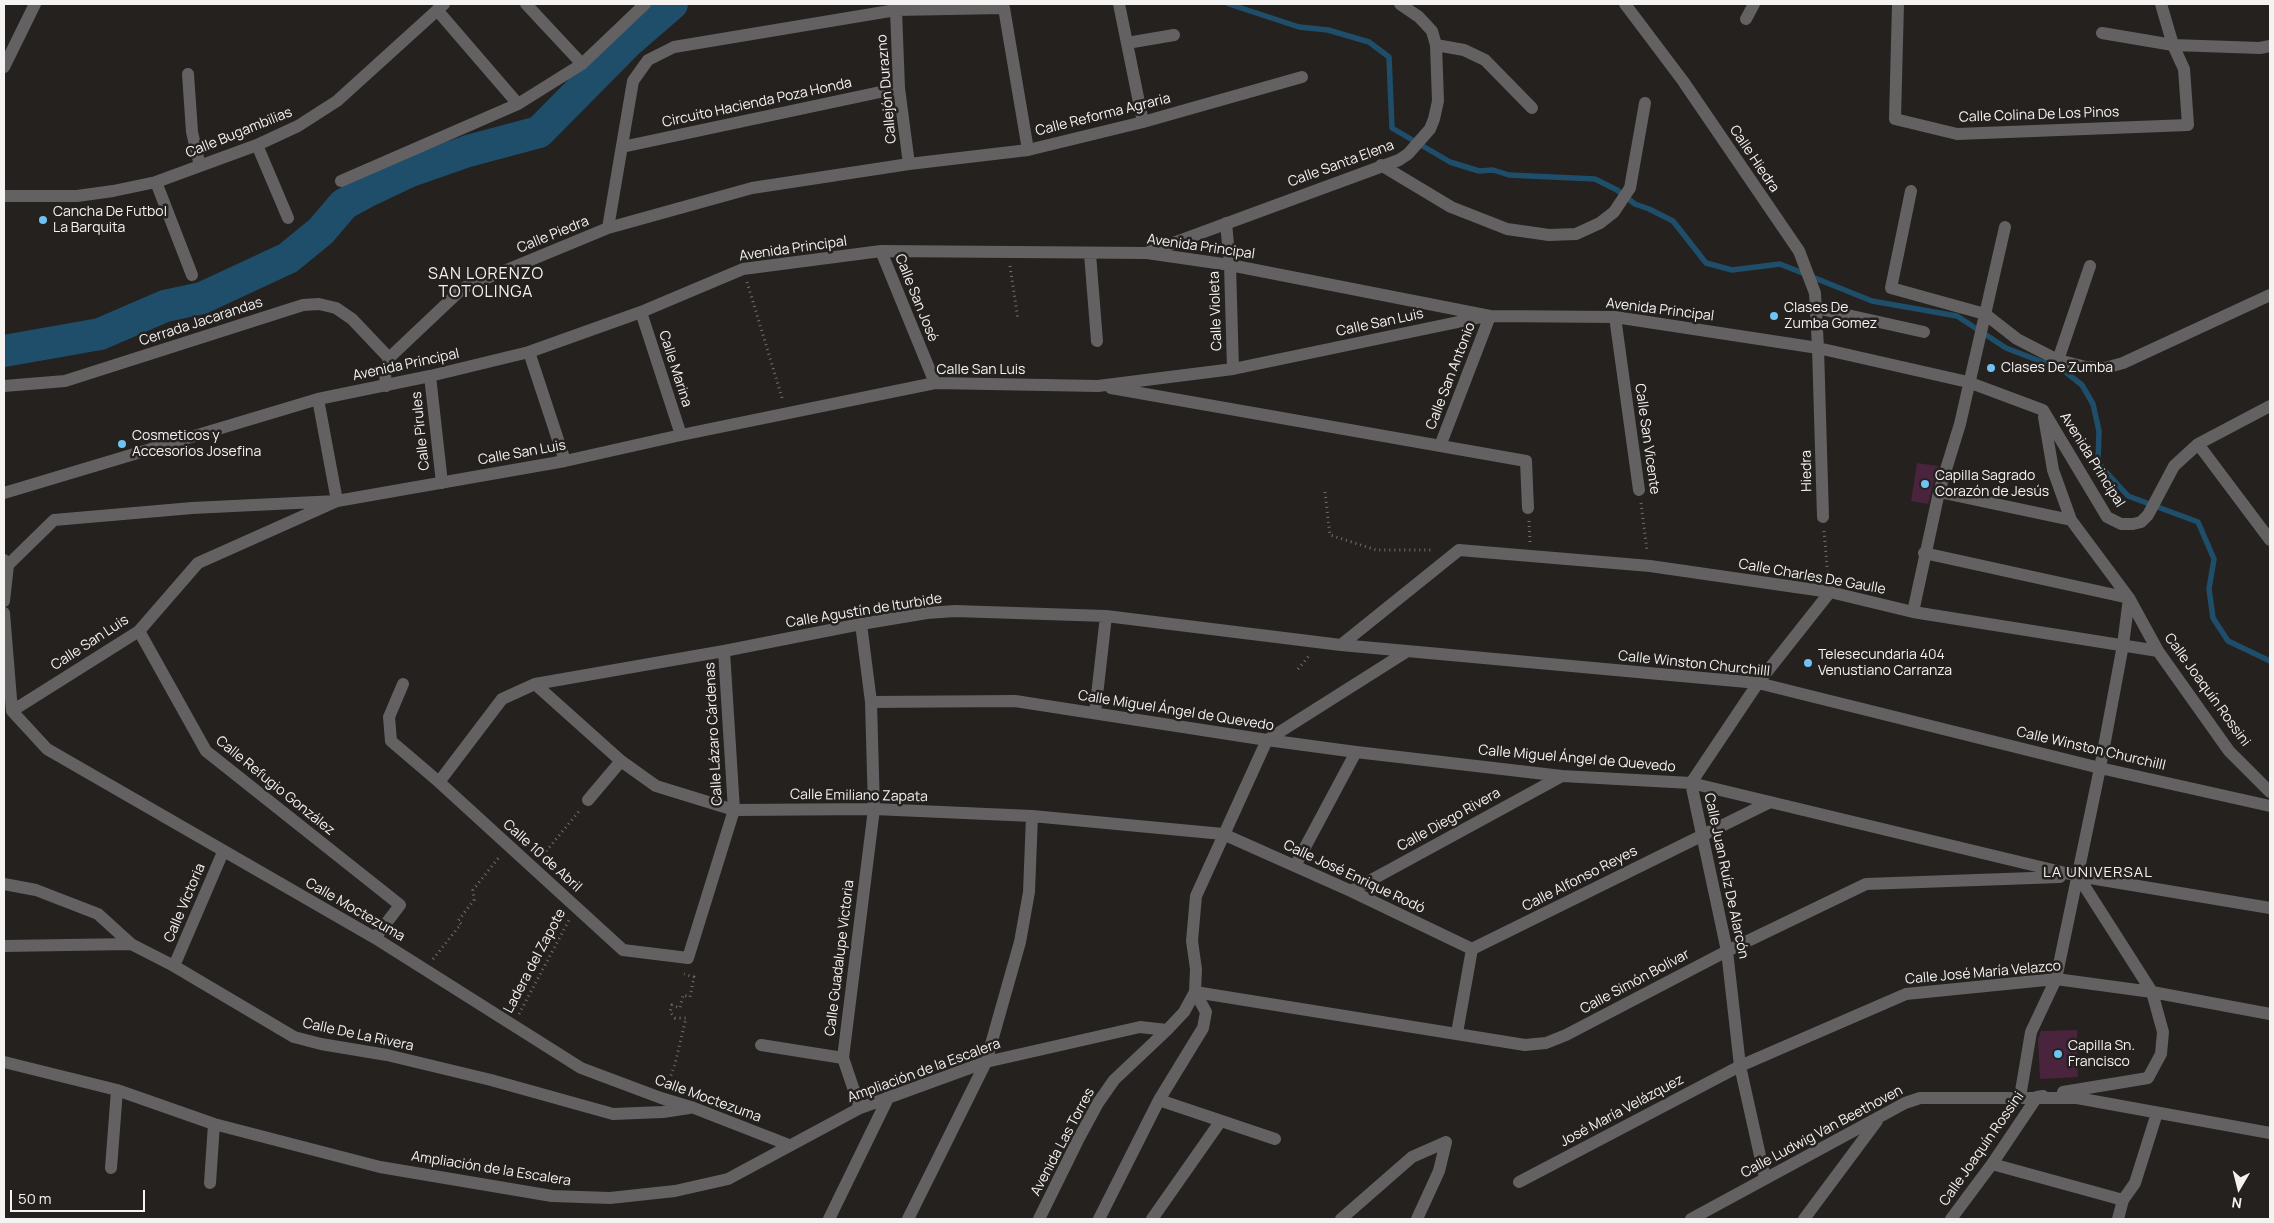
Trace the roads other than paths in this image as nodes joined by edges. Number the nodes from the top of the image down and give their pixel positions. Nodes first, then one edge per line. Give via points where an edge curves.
1 (35, 4) edge
2 (526, 4) edge
3 (645, 4) edge
4 (1119, 4) edge
5 (1400, 4) edge
6 (1625, 4) edge
7 (1754, 4) edge
8 (1898, 4) edge
9 (2161, 4) edge
10 (440, 7) edge
11 (896, 10) junction
12 (1746, 19) dead end
13 (2102, 33) dead end
14 (1174, 35) dead end
15 (1127, 43) junction
16 (2173, 45) junction
17 (1436, 46) junction
18 (2270, 46) edge
19 (582, 64) junction
20 (4, 67) edge
21 (188, 74) dead end
22 (1302, 77) dead end
23 (899, 88) junction
24 (1645, 103) dead end
25 (518, 104) junction
26 (1532, 108) dead end
27 (1143, 122) junction
28 (257, 145) junction
29 (622, 147) junction
30 (1028, 150) junction
31 (909, 164) junction
32 (1381, 165) junction
33 (200, 166) junction
34 (341, 181) dead end
35 (156, 182) junction
36 (1912, 191) dead end
37 (4, 196) edge
38 (288, 218) dead end
39 (1226, 222) junction
40 (2005, 227) dead end
41 (608, 228) junction
42 (881, 251) junction
43 (1147, 253) junction
44 (1090, 254) junction
45 (1230, 265) junction
46 (2090, 266) dead end
47 (192, 274) dead end
48 (2270, 295) edge
49 (1816, 308) junction
50 (642, 312) junction
51 (1490, 316) junction
52 (1615, 318) junction
53 (1984, 320) junction
54 (1924, 332) dead end
55 (1096, 340) dead end
56 (1818, 348) junction
57 (530, 352) junction
58 (389, 358) junction
59 (2058, 360) junction
60 (1233, 369) junction
61 (430, 376) junction
62 (1968, 382) junction
63 (935, 383) junction
64 (4, 386) edge
65 (386, 386) junction
66 (1098, 386) junction
67 (318, 399) junction
68 (2270, 406) edge
69 (2043, 410) junction
70 (681, 435) junction
71 (2198, 444) junction
72 (1440, 446) junction
73 (565, 461) junction
74 (442, 483) junction
75 (1639, 490) road end
76 (1939, 492) junction
77 (4, 494) edge
78 (337, 501) junction
79 (1528, 508) road end
80 (1823, 517) road end
81 (2071, 520) junction
82 (2270, 540) edge
83 (1924, 553) junction
84 (6, 563) edge
85 (1830, 592) junction
86 (2129, 598) junction
87 (4, 601) edge
88 (1912, 612) junction
89 (4, 613) edge
90 (1106, 616) junction
91 (861, 624) junction
92 (139, 631) junction
93 (1341, 645) junction
94 (2122, 645) junction
95 (724, 651) junction
96 (2158, 651) junction
97 (1406, 652) junction
98 (1758, 683) junction
99 (403, 684) dead end
100 (535, 684) junction
101 (872, 702) junction
102 (12, 711) junction
103 (1095, 713) junction
104 (1267, 740) junction
105 (1356, 752) junction
106 (621, 761) junction
107 (2100, 768) junction
108 (1562, 776) junction
109 (438, 782) junction
110 (1691, 783) junction
111 (2270, 792) edge
112 (588, 800) road end
113 (1768, 803) junction
114 (2270, 806) edge
115 (874, 809) junction
116 (734, 810) junction
117 (1032, 816) junction
118 (1223, 834) junction
119 (1701, 834) junction
120 (223, 852) junction
121 (1295, 866) junction
122 (2078, 876) junction
123 (4, 884) edge
124 (1350, 891) junction
125 (2270, 908) edge
126 (375, 938) junction
127 (131, 944) junction
128 (4, 946) edge
129 (1472, 949) junction
130 (1728, 950) junction
131 (688, 958) joint
132 (174, 966) junction
133 (2056, 979) junction
134 (1195, 992) junction
135 (2152, 992) junction
136 (2270, 1014) edge
137 (1167, 1030) junction
138 (1457, 1033) junction
139 (761, 1045) dead end
140 (843, 1058) junction
141 (4, 1062) edge
142 (986, 1062) junction
143 (1740, 1066) junction
144 (117, 1090) junction
145 (889, 1096) junction
146 (2020, 1097) junction
147 (2038, 1097) junction
148 (1159, 1100) junction
149 (694, 1108) junction
150 (860, 1108) junction
151 (2158, 1113) junction
152 (1879, 1118) junction
153 (1220, 1122) junction
154 (214, 1124) junction
155 (2270, 1133) edge
156 (1275, 1139) dead end
157 (789, 1145) junction
158 (1992, 1164) junction
159 (111, 1168) dead end
160 (1765, 1178) junction
161 (1519, 1182) dead end
162 (210, 1183) dead end
163 (2123, 1200) junction
164 (829, 1219) edge
165 (908, 1219) edge
166 (1040, 1219) edge
167 (1099, 1219) edge
168 (1152, 1219) edge
169 (1341, 1219) edge
170 (1417, 1219) edge
171 (1691, 1219) edge
172 (1804, 1219) edge
173 (1951, 1219) edge
174 (2118, 1219) edge

1 - 20 street
2 - 19 street
3 - 19 street
4 - 15 street
5 - 17 street, Calle Santa Elena via 1420,17 1432,31
6 - 49 street, Calle Hiedra via 1683,81 1799,251 1815,293
7 - 12 street
8 - 16 street, Calle Colina De Los Pinos via 1895,119 1957,134 2188,125 2184,69
9 - 16 street
10 - 25 street
10 - 28 street, Calle Bugambilias via 337,101 298,126
11 - 23 street, Callejón Durazno
11 - 29 street via 674,47 648,60 633,81
11 - 30 street via 1004,8
13 - 16 street
14 - 15 street
15 - 27 street
16 - 18 street
17 - 26 street via 1464,50 1485,60
17 - 32 street, Calle Santa Elena via 1438,101 1430,129 1408,154
19 - 25 street
21 - 33 street via 192,132
22 - 27 street, Calle Reforma Agraria
23 - 29 street, Circuito Hacienda Poza Honda
23 - 31 street, Callejón Durazno
24 - 32 street via 1630,188 1614,212 1600,223 1576,234 1549,235 1507,229 1451,207
25 - 34 street
27 - 30 street, Calle Reforma Agraria
28 - 33 street, Calle Bugambilias
28 - 38 street
29 - 41 street
30 - 31 street, Calle Reforma Agraria
31 - 41 street, Calle Reforma Agraria via 752,188
32 - 39 street, Calle Santa Elena
33 - 35 street, Calle Bugambilias
35 - 37 street, Calle Bugambilias via 76,196
35 - 47 street
36 - 53 street via 1891,288
39 - 43 street, Calle Santa Elena
39 - 45 street, Calle Violeta
40 - 53 street
41 - 58 street, Calle Piedra via 464,288
42 - 44 street, Avenida Principal
42 - 50 street, Avenida Principal via 743,269
42 - 63 street, Calle San José
43 - 44 street, Avenida Principal
43 - 45 street, Avenida Principal
44 - 55 street
45 - 51 street, Avenida Principal
45 - 60 street, Calle Violeta
46 - 59 street
48 - 59 street via 2123,363 2105,368
49 - 54 street
49 - 56 street, Calle Hiedra
50 - 57 street, Avenida Principal
50 - 70 street, Calle Marina
51 - 52 street, Avenida Principal
51 - 60 street, Calle San Luis
51 - 72 street, Calle San Antonio
52 - 56 street, Avenida Principal
52 - 75 street, Calle San Vicente
53 - 59 street
53 - 62 street
56 - 62 street, Avenida Principal
56 - 80 street, Hiedra
57 - 61 street, Avenida Principal
57 - 73 street
58 - 64 street, Cerrada Jacarandas via 352,319 336,308 303,305 65,380
58 - 65 street
60 - 66 street, Calle San Luis
61 - 65 street, Avenida Principal
61 - 74 street, Calle Pirules
62 - 69 street, Avenida Principal
62 - 76 street via 1960,424
63 - 66 street, Calle San Luis
63 - 70 street, Calle San Luis
65 - 67 street, Avenida Principal
66 - 72 street, Calle San Luis
67 - 77 street, Avenida Principal
67 - 78 street
68 - 71 street, Avenida Principal
69 - 71 street, Avenida Principal via 2108,517 2120,524 2141,522 2148,515 2174,466
69 - 81 street, Calle Joaquín Rossini via 2053,470
70 - 73 street, Calle San Luis
71 - 82 street
72 - 79 street, Calle San Antonio via 1526,461
73 - 74 street, Calle San Luis
74 - 78 street, Calle San Luis
76 - 81 street
76 - 83 street
78 - 84 street via 192,508 54,520
78 - 92 street, Calle San Luis via 198,563
81 - 86 street, Calle Joaquín Rossini
83 - 86 street
83 - 88 street
84 - 87 street
85 - 88 street, Calle Charles De Gaulle
85 - 93 street, Calle Charles De Gaulle via 1650,566 1459,550
85 - 98 street, Calle Juan Ruíz De Alarcón
86 - 94 street
86 - 96 street, Calle Joaquín Rossini
88 - 94 street, Calle Charles De Gaulle
89 - 102 street
90 - 91 street, Calle Agustín de Iturbide via 955,611 927,612
90 - 93 street, Calle Agustín de Iturbide
90 - 103 street
91 - 95 street, Calle Agustín de Iturbide
91 - 101 street, Calle Guadalupe Victoria
92 - 102 street, Calle San Luis
92 - 126 street, Calle Refugio González via 206,751 400,905
93 - 97 street, Calle Winston Churchilll
94 - 96 street, Calle Charles De Gaulle
94 - 107 street
95 - 100 street, Calle Agustín de Iturbide
95 - 116 street, Calle Lázaro Cárdenas
96 - 111 street, Calle Joaquín Rossini via 2229,751
97 - 98 street, Calle Winston Churchilll
97 - 104 street
98 - 107 street, Calle Winston Churchilll
98 - 110 street, Calle Juan Ruíz De Alarcón
99 - 109 street, Calle 10 de Abril via 390,717 391,741
100 - 106 street, Calle Emiliano Zapata
100 - 109 street, Calle Agustín de Iturbide via 502,699
101 - 103 street, Calle Miguel Ángel de Quevedo via 1015,701
101 - 115 street, Calle Guadalupe Victoria
102 - 120 street, Calle Moctezuma via 47,749
103 - 104 street, Calle Miguel Ángel de Quevedo
104 - 105 street, Calle Miguel Ángel de Quevedo
104 - 118 street, Avenida Las Torres
105 - 108 street, Calle Miguel Ángel de Quevedo
105 - 121 street
106 - 112 street
106 - 116 street, Calle Emiliano Zapata via 656,786
107 - 114 street, Calle Winston Churchilll
107 - 122 street
108 - 110 street, Calle Miguel Ángel de Quevedo
108 - 124 street, Calle Diego Rivera
109 - 131 street, Calle 10 de Abril via 623,950
110 - 113 street, Calle Miguel Ángel de Quevedo
110 - 119 street, Calle Juan Ruíz De Alarcón
113 - 119 street, Calle Alfonso Reyes
113 - 122 street, Calle Miguel Ángel de Quevedo
115 - 116 street, Calle Emiliano Zapata
115 - 117 street, Calle Emiliano Zapata
115 - 140 street, Calle Guadalupe Victoria
116 - 131 street, Calle Lázaro Cárdenas
117 - 118 street, Calle Emiliano Zapata
117 - 142 street via 1029,892 1020,942
118 - 121 street, Calle José Enrique Rodó
118 - 134 street, Avenida Las Torres via 1196,896 1192,941
119 - 129 street, Calle Alfonso Reyes
119 - 130 street, Calle Juan Ruíz De Alarcón
120 - 126 street, Calle Moctezuma
120 - 132 street, Calle Victoria
121 - 124 street, Calle José Enrique Rodó
122 - 125 street, Calle Miguel Ángel de Quevedo
122 - 130 street, Calle Simón Bolívar via 1866,884
122 - 133 street
122 - 135 street
123 - 127 street via 36,890 98,914
124 - 129 street, Calle José Enrique Rodó
126 - 149 street, Calle Moctezuma via 581,1068
127 - 128 street, Calle De La Rivera
127 - 132 street, Calle De La Rivera
129 - 138 street
130 - 138 street, Calle Simón Bolívar via 1546,1043 1525,1045
130 - 143 street, Calle Juan Ruíz De Alarcón
132 - 149 street, Calle De La Rivera via 294,1037 387,1055 613,1114
133 - 135 street, Calle José María Velazco
133 - 143 street, Calle José María Velazco via 1906,994
133 - 146 street via 2031,1032
134 - 137 street, Avenida Las Torres via 1184,1012
134 - 138 street, Calle Simón Bolívar
134 - 148 street, Avenida Las Torres via 1206,1012 1203,1028
135 - 136 street, Calle José María Velazco
135 - 147 street via 2163,1032 2161,1054 2148,1078
137 - 142 street, Ampliación de la Escalera via 1140,1026
137 - 166 street, Avenida Las Torres via 1108,1088 1078,1140
139 - 140 street
140 - 150 street, Calle Guadalupe Victoria
141 - 144 street, Ampliación de la Escalera
142 - 145 street, Ampliación de la Escalera
142 - 165 street
143 - 160 street, Calle Juan Ruíz De Alarcón
143 - 161 street, José María Velázquez
144 - 154 street, Ampliación de la Escalera
144 - 159 street
145 - 150 street, Ampliación de la Escalera
145 - 164 street
146 - 147 street, Calle Ludwig Van Beethoven
146 - 152 street, Calle Ludwig Van Beethoven via 1920,1098
147 - 151 street, Calle Ludwig Van Beethoven via 2077,1098
147 - 158 street, Calle Joaquín Rossini
148 - 153 street
148 - 167 street, Avenida Las Torres
149 - 157 street, Calle Moctezuma
150 - 157 street, Ampliación de la Escalera
151 - 155 street, Calle Ludwig Van Beethoven
151 - 163 street via 2135,1183
152 - 160 street, Calle Ludwig Van Beethoven
152 - 172 street
153 - 156 street
153 - 168 street
154 - 157 street, Ampliación de la Escalera via 380,1167 552,1196 610,1198 675,1191 728,1179
154 - 162 street
158 - 163 street
158 - 173 street, Calle Joaquín Rossini
160 - 171 street, Calle Ludwig Van Beethoven
163 - 174 street
169 - 170 street via 1412,1157 1446,1142 1439,1171

